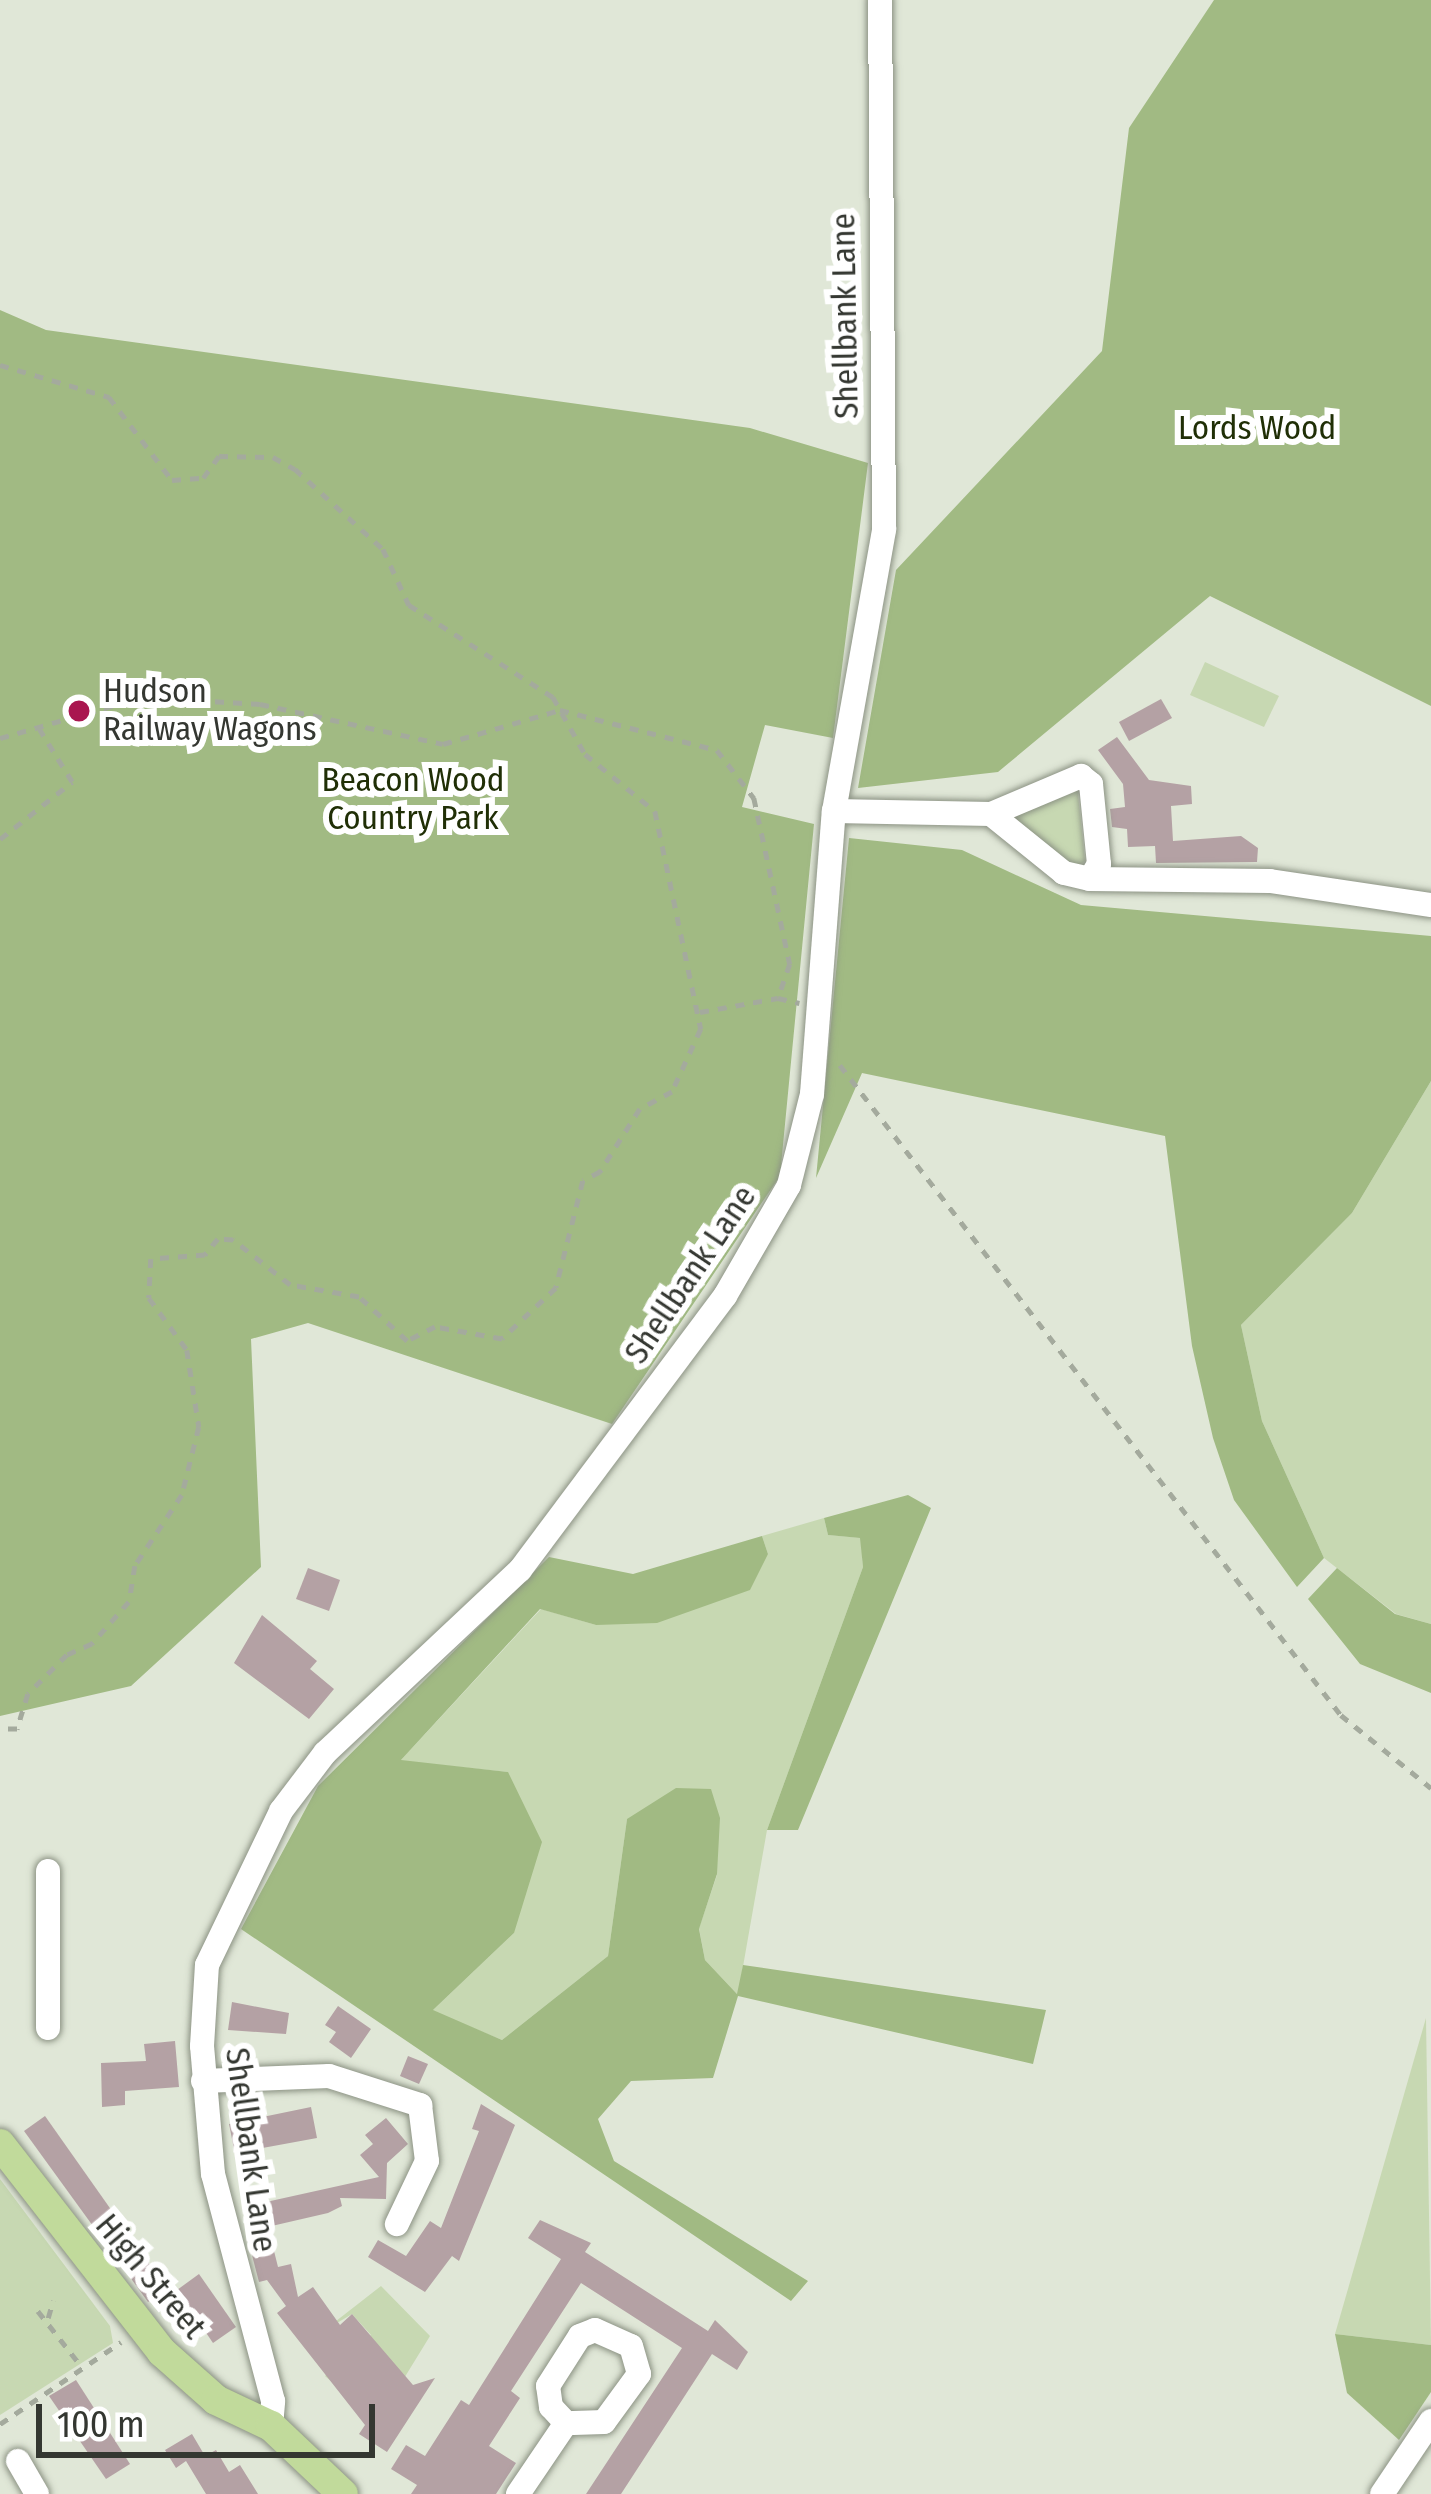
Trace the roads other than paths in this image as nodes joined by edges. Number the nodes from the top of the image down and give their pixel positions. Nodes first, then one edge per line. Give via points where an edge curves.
1 (880, 0) edge
2 (834, 811) junction
3 (991, 814) junction
4 (1090, 879) junction
5 (1431, 905) edge
6 (48, 1871) dead end
7 (48, 2028) dead end
8 (203, 2081) junction
9 (0, 2144) edge
10 (398, 2224) dead end
11 (1431, 2421) edge
12 (566, 2423) dead end
13 (271, 2426) junction
14 (18, 2461) dead end
15 (37, 2494) edge
16 (343, 2494) edge
17 (518, 2494) edge
18 (1382, 2494) edge

1 - 2 street, Shellbank Lane via 884,529
2 - 3 street
2 - 8 street, Shellbank Lane via 812,1094 790,1185 725,1296 520,1570 339,1738 281,1811 207,1965
3 - 4 street via 1046,862
3 - 4 street via 1081,776 1091,784 1100,864
4 - 5 street via 1270,881
6 - 7 street
8 - 10 street via 315,2075 365,2083 420,2105 428,2156
8 - 13 street, Shellbank Lane via 219,2210 273,2401
9 - 13 main road, High Street via 140,2329 217,2400
11 - 18 street
12 - 17 street
13 - 16 main road, High Street
14 - 15 street

